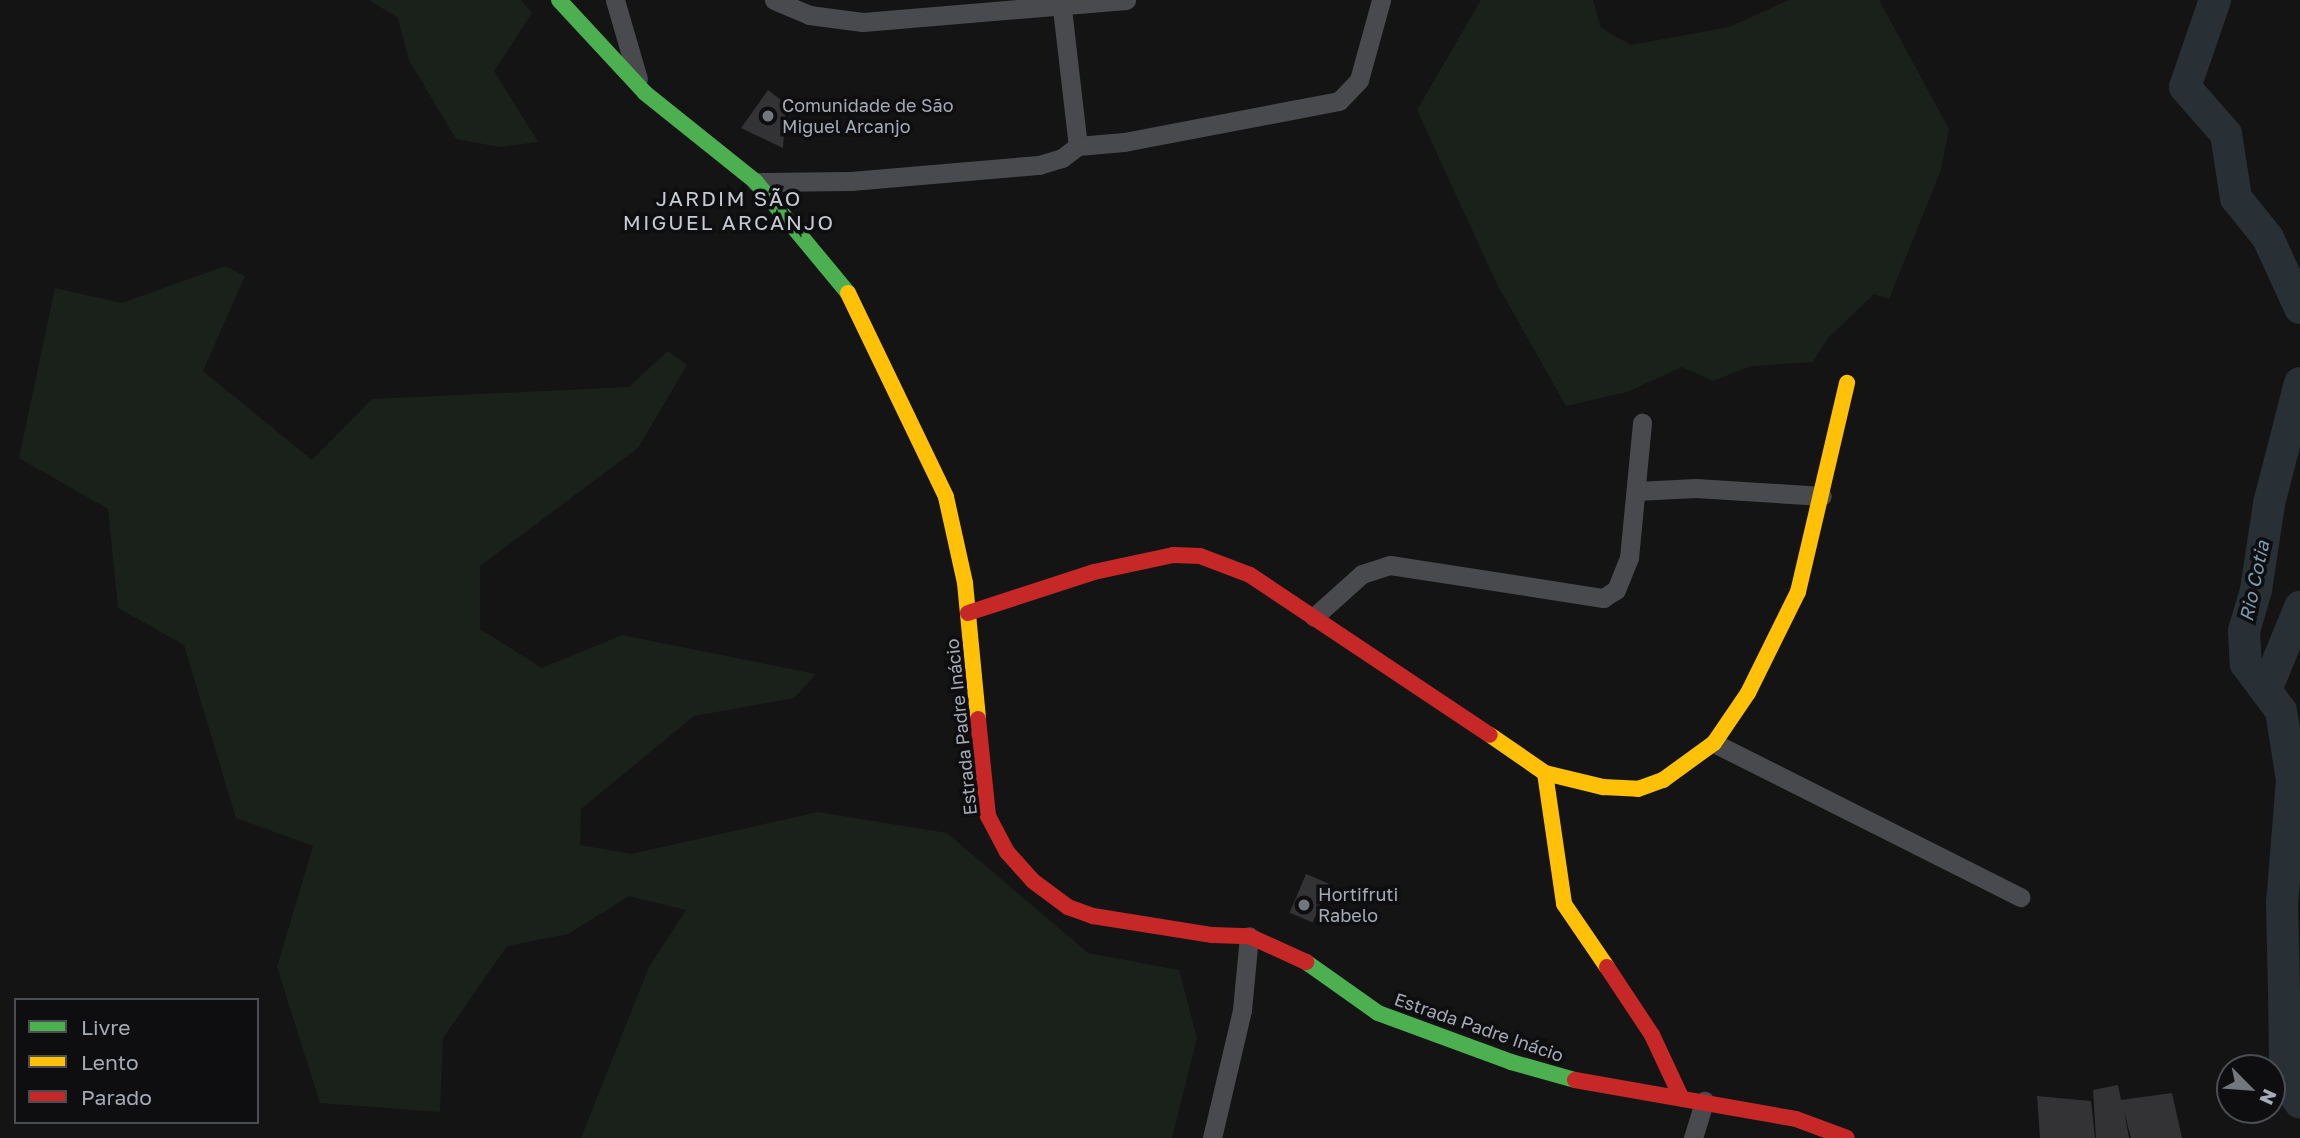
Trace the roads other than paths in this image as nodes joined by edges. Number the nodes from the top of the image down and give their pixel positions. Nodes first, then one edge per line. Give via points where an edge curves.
1 (559, 0) edge
2 (615, 0) edge
3 (774, 0) edge
4 (1126, 0) edge
5 (1381, 0) edge
6 (1060, 1) edge
7 (814, 7) edge
8 (645, 93) junction
9 (1078, 146) junction
10 (756, 182) junction
11 (1847, 383) dead end
12 (1642, 423) dead end
13 (1636, 491) junction
14 (1822, 496) junction
15 (968, 613) junction
16 (1314, 617) junction
17 (1714, 743) junction
18 (1545, 773) junction
19 (2020, 897) dead end
20 (1249, 936) junction
21 (1681, 1097) junction
22 (1704, 1101) junction
23 (1213, 1138) edge
24 (1693, 1138) edge
25 (1847, 1138) edge

1 - 8 street, Estrada Padre Inácio
2 - 8 street via 631,64
3 - 7 street
4 - 6 street
5 - 9 street via 1362,72 1339,101
6 - 7 street via 863,22
6 - 9 street
8 - 10 street, Estrada Padre Inácio
9 - 10 street via 1062,158 1027,167 851,181
10 - 15 street, Estrada Padre Inácio via 846,288 877,349 946,498 959,544
11 - 14 street
12 - 13 street
13 - 14 street via 1696,488
13 - 16 street via 1625,574 1616,590 1603,598 1390,565 1362,574
14 - 17 street via 1798,592 1748,693
15 - 16 street via 1094,572 1173,555 1226,562
15 - 20 street, Estrada Padre Inácio via 988,816 1007,852 1033,881 1068,907 1138,925
16 - 18 street
17 - 18 street via 1663,780 1637,789 1603,787
17 - 19 street
18 - 21 street via 1564,904 1652,1035
20 - 21 street, Estrada Padre Inácio via 1306,962 1378,1013 1422,1031 1594,1085
20 - 23 street via 1242,1010
21 - 22 street, Estrada Padre Inácio
22 - 24 street
22 - 25 street, Estrada Padre Inácio via 1796,1119

